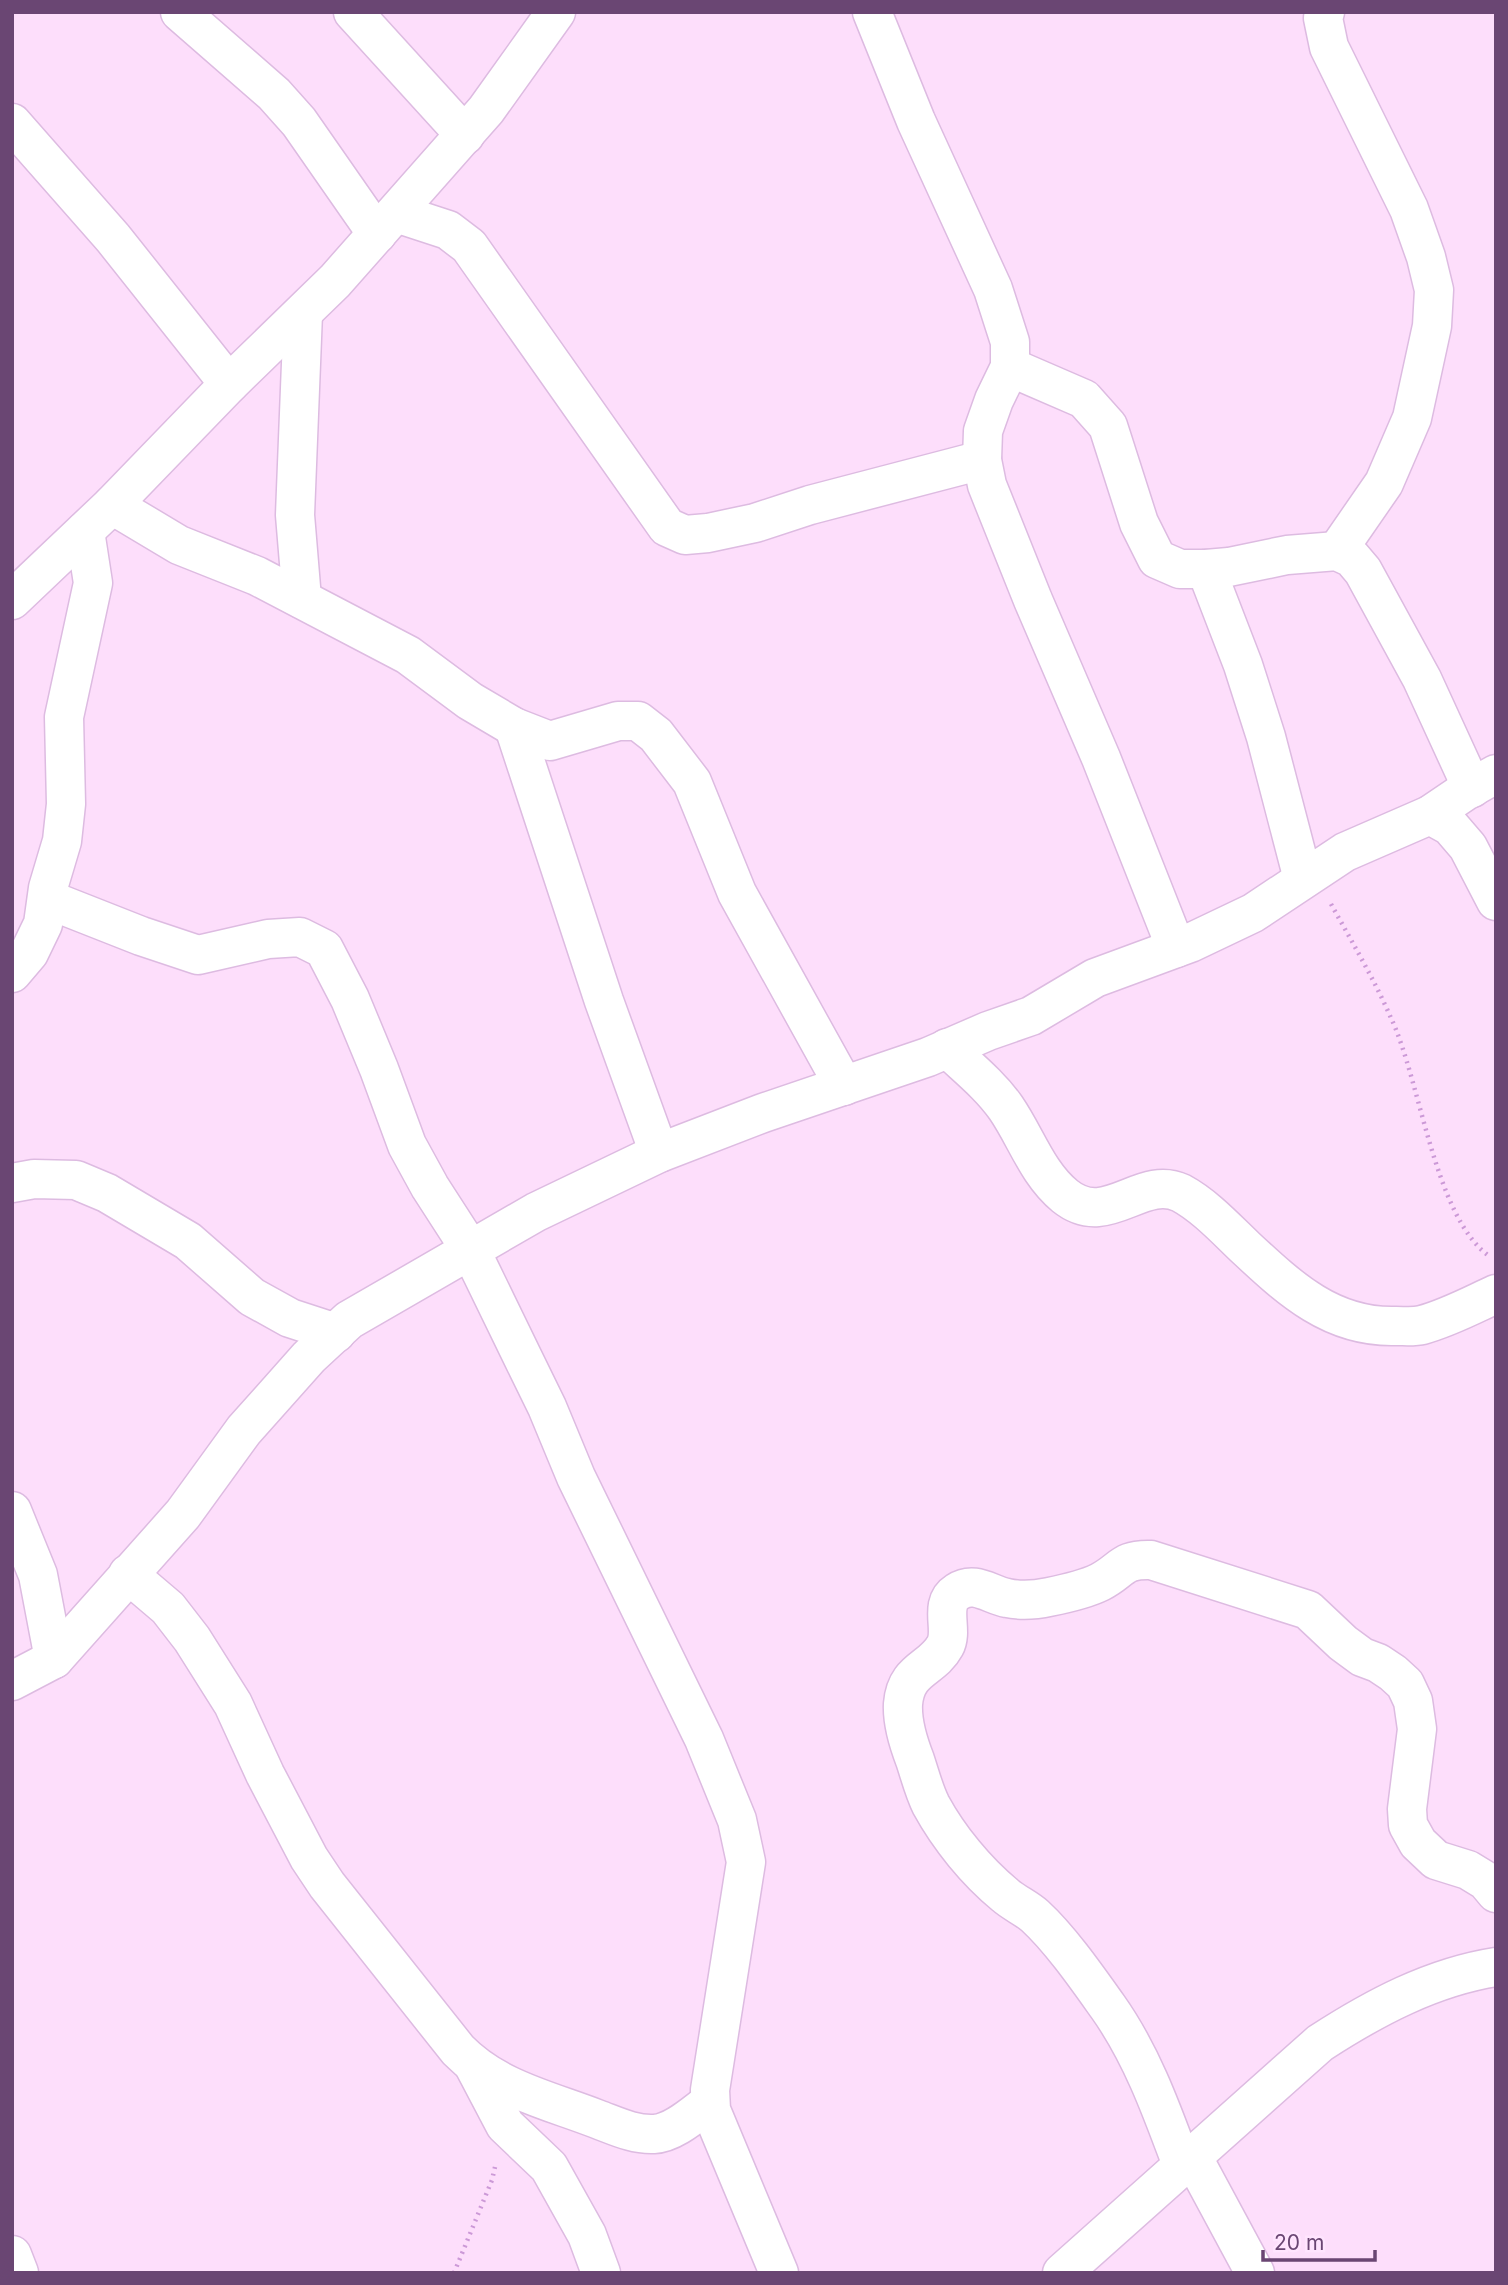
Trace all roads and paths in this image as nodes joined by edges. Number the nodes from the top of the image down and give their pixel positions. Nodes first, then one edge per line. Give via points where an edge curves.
1 (180, 12) edge
2 (353, 12) edge
3 (556, 12) edge
4 (872, 12) edge
5 (1325, 12) edge
6 (12, 123) edge
7 (465, 135) junction
8 (387, 224) junction
9 (303, 313) junction
10 (1010, 367) junction
11 (229, 384) junction
12 (982, 460) junction
13 (112, 505) junction
14 (85, 531) junction
15 (1337, 551) junction
16 (1206, 569) junction
17 (302, 599) junction
18 (12, 600) edge
19 (514, 727) junction
20 (1484, 781) edge
21 (1430, 816) junction
22 (1309, 875) junction
23 (47, 899) junction
24 (1496, 901) edge
25 (1176, 948) junction
26 (12, 973) edge
27 (947, 1048) junction
28 (844, 1086) junction
29 (659, 1153) junction
30 (12, 1183) edge
31 (470, 1250) junction
32 (1496, 1261) edge
33 (1496, 1294) edge
34 (336, 1333) junction
35 (12, 1511) edge
36 (128, 1574) junction
37 (54, 1659) junction
38 (12, 1681) edge
39 (1496, 1893) edge
40 (1496, 1968) edge
41 (474, 2066) junction
42 (710, 2102) junction
43 (505, 2125) junction
44 (1187, 2161) junction
45 (12, 2255) edge
46 (19, 2273) edge
47 (453, 2273) edge
48 (601, 2273) edge
49 (779, 2273) edge
50 (1062, 2273) edge
51 (1255, 2273) edge

1 - 8 street via 274,94
2 - 7 street
3 - 7 street
4 - 10 street via 993,289 1010,342
5 - 15 street via 1329,47 1409,209 1434,290 1432,326 1407,431 1384,483
6 - 11 street via 113,238
7 - 8 street
8 - 9 street
8 - 12 street via 448,230 469,247 667,527 685,535 744,526
9 - 11 street
9 - 17 street via 295,514
10 - 12 street via 983,430
10 - 16 street via 1084,399 1108,426 1139,523 1157,559 1180,569
11 - 13 street
12 - 25 street via 1001,523
13 - 14 street
13 - 17 street via 180,545
14 - 18 street
14 - 23 street via 93,583 64,717 66,804
15 - 16 street
15 - 20 street via 1352,558 1363,571
16 - 22 street via 1243,664
17 - 19 street via 408,655
19 - 28 street via 550,741 618,721 638,721 656,735 692,782 737,893
19 - 29 street
20 - 21 street
21 - 22 street via 1345,852
21 - 24 street via 1450,826 1468,846
22 - 25 street via 1253,913
22 - 32 path via 1391,1018 1449,1201 1462,1228
23 - 26 street via 44,925
23 - 31 street via 198,955 268,939 300,937 324,949 350,999 407,1145
25 - 27 street via 1095,978 1031,1016
27 - 28 street
27 - 33 street via 993,1091 1040,1167 1066,1197 1086,1205 1108,1206 1157,1187 1180,1193 1279,1278 1342,1319 1380,1327 1419,1326
28 - 29 street
29 - 31 street via 536,1212
30 - 34 street via 76,1180 107,1193 188,1241 252,1297 290,1318
31 - 34 street via 349,1320
31 - 42 street via 704,1740 737,1819 746,1862
34 - 36 street via 244,1430 183,1514
35 - 37 street via 38,1575
36 - 37 street
36 - 41 street via 168,1608 210,1667 233,1704 288,1820 327,1885
37 - 38 street
39 - 44 street via 1468,1870 1436,1860 1408,1825 1417,1729 1405,1684 1343,1643 1308,1610 1152,1560 1122,1565 1099,1583 1049,1597 1004,1598 971,1586 956,1592 947,1607 947,1644 906,1687 903,1705 905,1732 930,1804 973,1863 1005,1895 1035,1915 1108,2008 1132,2043
40 - 44 street via 1432,1984 1363,2015 1320,2043
41 - 42 street via 512,2088 642,2133 671,2129
41 - 43 street
42 - 49 street
43 - 47 path via 492,2180
43 - 48 street via 549,2167 587,2235
44 - 50 street
44 - 51 street
45 - 46 street

